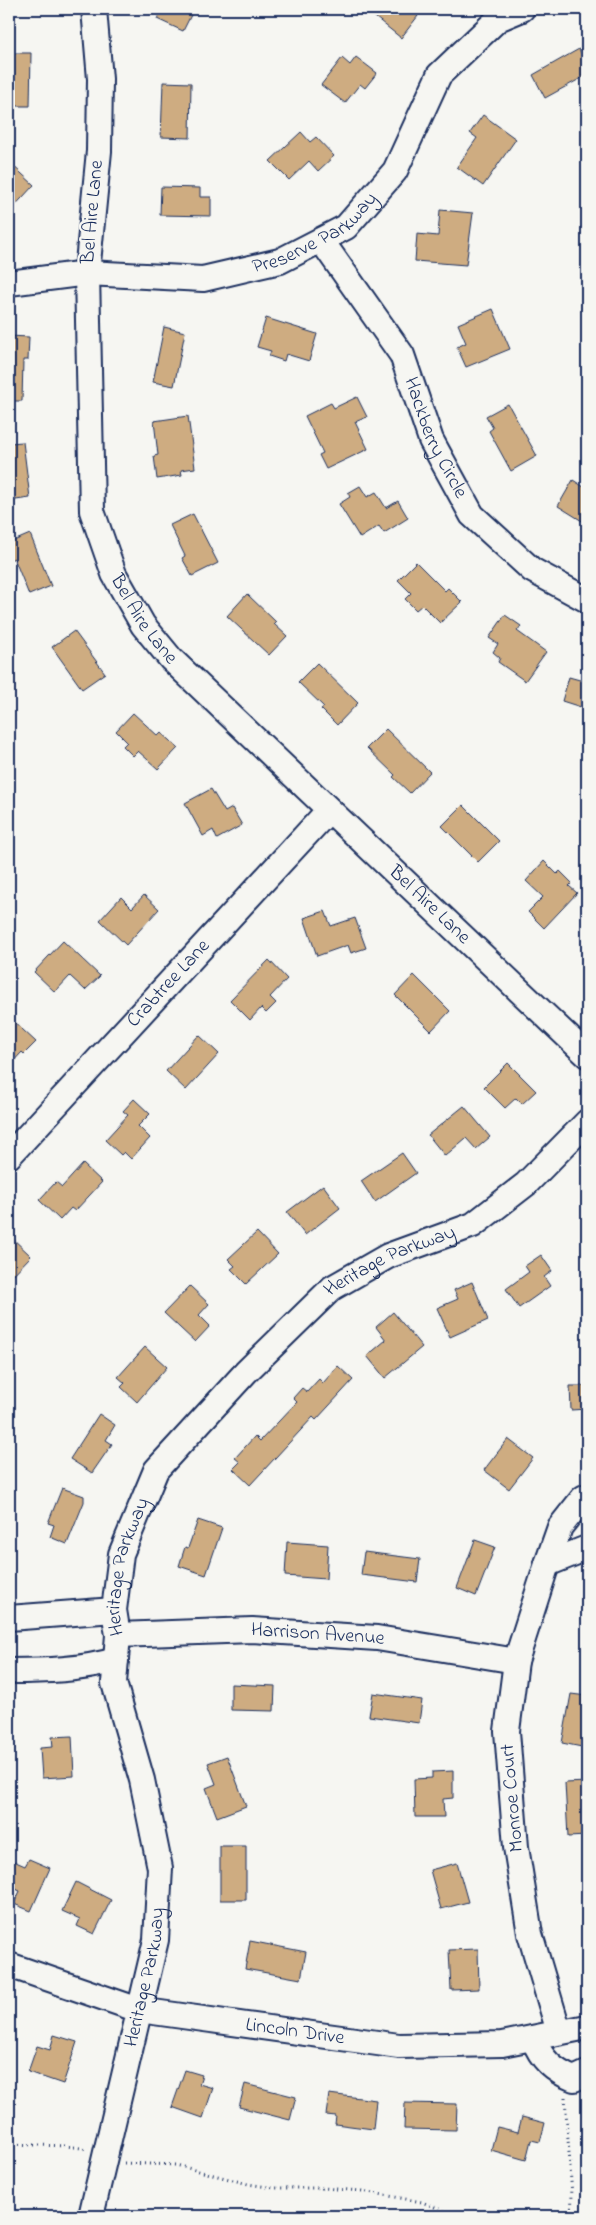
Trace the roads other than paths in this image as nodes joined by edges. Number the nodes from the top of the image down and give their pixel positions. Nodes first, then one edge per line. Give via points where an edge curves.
1 (94, 9) edge
2 (522, 9) edge
3 (321, 240) junction
4 (87, 273) junction
5 (9, 284) edge
6 (587, 600) edge
7 (329, 810) junction
8 (587, 1055) edge
9 (587, 1122) edge
10 (9, 1156) edge
11 (587, 1496) edge
12 (587, 1548) edge
13 (547, 1564) junction
14 (114, 1610) junction
15 (9, 1618) edge
16 (118, 1635) junction
17 (116, 1660) junction
18 (516, 1661) junction
19 (9, 1671) edge
20 (9, 1965) edge
21 (139, 2010) junction
22 (587, 2027) edge
23 (559, 2032) junction
24 (533, 2038) junction
25 (587, 2073) edge
26 (91, 2216) edge

1 - 4 street, Bel Aire Lane via 100,79 99,151
2 - 3 street, Preserve Parkway via 498,19 440,75 395,171 346,226
3 - 4 street, Preserve Parkway via 280,261 203,279
3 - 6 street, Hackberry Circle via 402,355 431,440 472,515 532,570
4 - 5 street, Preserve Parkway
4 - 7 street, Bel Aire Lane via 92,511 114,574 143,625 171,659
7 - 8 street, Bel Aire Lane
7 - 10 street, Crabtree Lane
9 - 14 street, Heritage Parkway via 526,1184 473,1226 388,1256 332,1288 246,1372 156,1470 121,1554
11 - 13 street, Monroe Court via 560,1527
12 - 13 street
13 - 18 street, Monroe Court
14 - 15 street
14 - 16 street, Heritage Parkway
16 - 17 street, Heritage Parkway
16 - 18 street, Harrison Avenue via 252,1630 358,1636
17 - 19 street via 92,1666
17 - 21 street, Heritage Parkway via 114,1683 142,1780 160,1868 156,1940
18 - 23 street, Monroe Court via 507,1731 516,1847 530,1934
20 - 21 street, Lincoln Drive
21 - 24 street, Lincoln Drive via 399,2046 502,2044
21 - 26 street, Heritage Parkway
22 - 23 street, Lincoln Drive
23 - 24 street, Lincoln Drive
24 - 25 street via 539,2053 554,2070 574,2079

